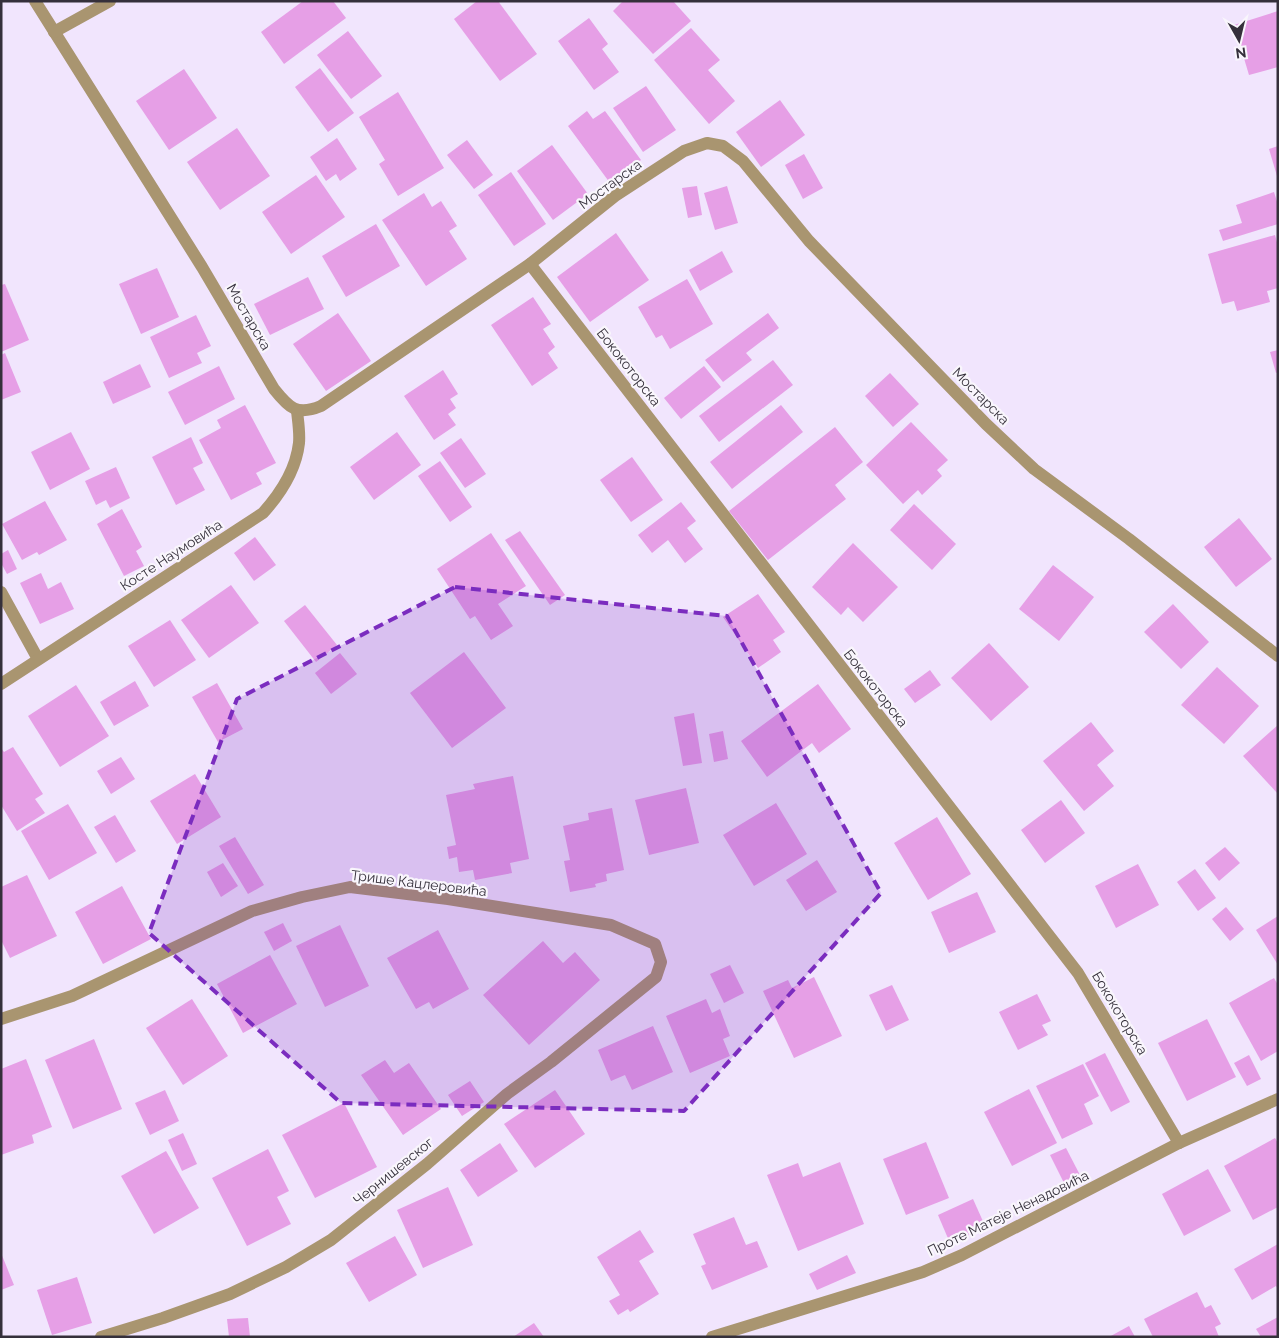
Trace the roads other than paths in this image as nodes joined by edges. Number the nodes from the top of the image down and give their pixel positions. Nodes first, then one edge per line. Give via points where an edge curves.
1 (35, 1) edge
2 (110, 1) edge
3 (54, 32) junction
4 (530, 264) junction
5 (297, 411) junction
6 (1, 592) edge
7 (1278, 656) edge
8 (38, 659) junction
9 (1, 684) edge
10 (661, 962) joint
11 (1, 1019) edge
12 (1278, 1098) edge
13 (1179, 1143) junction
14 (101, 1337) edge
15 (712, 1337) edge

1 - 3 street, Мостарска
2 - 3 street
3 - 5 street, Мостарска via 202,267 274,389
4 - 5 street, Мостарска via 321,406 310,411
4 - 7 street, Мостарска via 615,196 684,151 707,143 723,146 743,161 809,241 986,424 1034,469
4 - 13 street, Бококоторска via 1078,973
5 - 8 street, Косте Наумовића via 299,443 291,474 263,513
6 - 8 street
8 - 9 street, Косте Наумовића
10 - 11 street, Трише Кацлеровића via 655,944 611,926 448,899 350,887 252,911 72,996
10 - 14 street, Чернишевског via 656,977 507,1094 427,1164 331,1240 286,1267 230,1294
12 - 13 street, Проте Матеје Ненадовића
13 - 15 street, Проте Матеје Ненадовића via 923,1272

